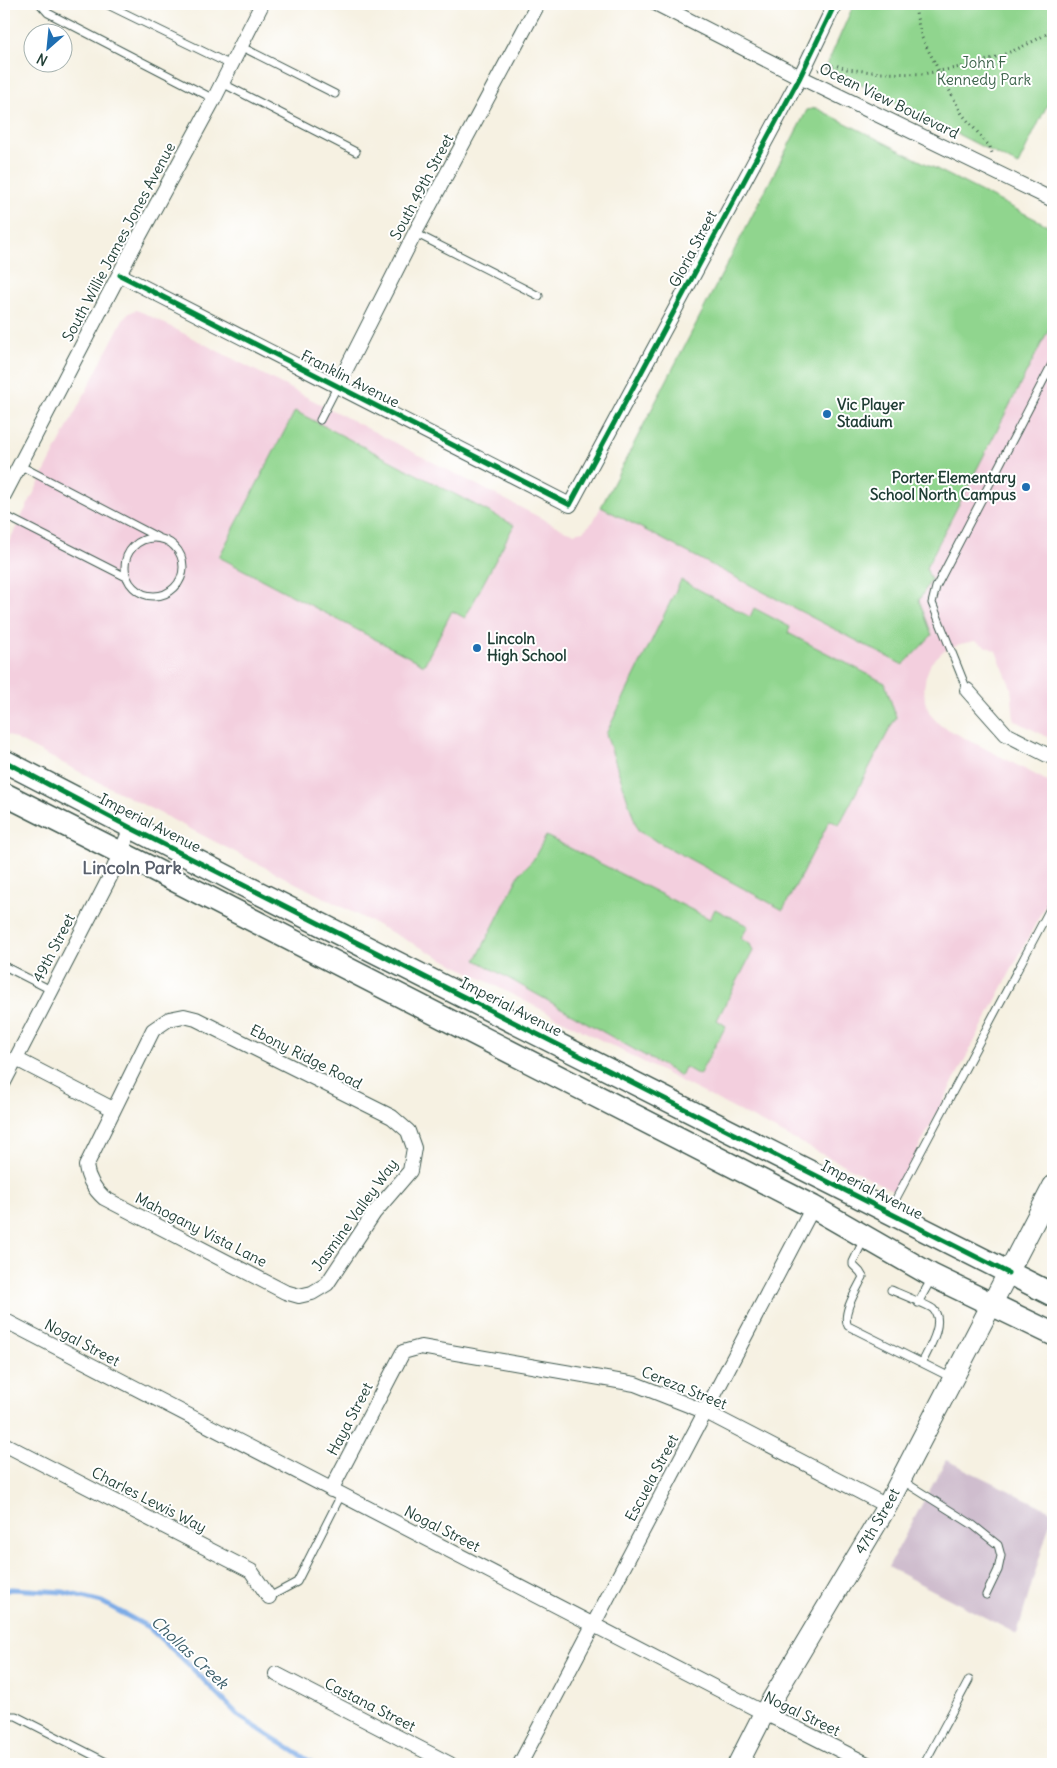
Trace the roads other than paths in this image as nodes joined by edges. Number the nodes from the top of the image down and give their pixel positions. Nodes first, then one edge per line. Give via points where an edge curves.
1 (40, 4) edge
2 (106, 4) edge
3 (262, 4) edge
4 (538, 4) edge
5 (657, 4) edge
6 (835, 4) edge
7 (240, 46) junction
8 (231, 65) junction
9 (800, 77) junction
10 (222, 83) junction
11 (335, 94) dead end
12 (214, 99) junction
13 (356, 152) dead end
14 (1053, 200) edge
15 (415, 233) junction
16 (120, 275) junction
17 (539, 296) dead end
18 (1053, 362) edge
19 (337, 386) junction
20 (320, 420) dead end
21 (19, 465) junction
22 (6, 485) edge
23 (570, 505) joint
24 (4, 515) edge
25 (157, 537) junction
26 (126, 577) junction
27 (967, 690) joint
28 (1053, 758) edge
29 (4, 761) edge
30 (4, 794) edge
31 (130, 828) junction
32 (120, 852) junction
33 (1053, 903) edge
34 (4, 966) edge
35 (51, 990) junction
36 (16, 1059) junction
37 (4, 1082) edge
38 (113, 1110) junction
39 (414, 1148) joint
40 (1053, 1186) edge
41 (813, 1207) junction
42 (889, 1213) junction
43 (865, 1236) junction
44 (1008, 1273) junction
45 (933, 1276) junction
46 (891, 1290) dead end
47 (312, 1293) joint
48 (1053, 1295) edge
49 (918, 1303) junction
50 (991, 1304) junction
51 (4, 1320) edge
52 (1053, 1334) edge
53 (398, 1362) joint
54 (922, 1363) junction
55 (953, 1379) junction
56 (706, 1412) junction
57 (4, 1444) edge
58 (900, 1480) junction
59 (336, 1493) junction
60 (887, 1506) junction
61 (986, 1596) dead end
62 (269, 1597) joint
63 (593, 1625) junction
64 (276, 1674) dead end
65 (969, 1680) dead end
66 (764, 1714) junction
67 (4, 1716) edge
68 (110, 1764) edge
69 (450, 1764) edge
70 (520, 1764) edge
71 (738, 1764) edge
72 (866, 1764) edge
73 (924, 1764) edge

1 - 12 lane via 48,13
2 - 8 lane
3 - 7 street, South Willie James Jones Avenue
4 - 15 street, South 49th Street
5 - 9 street, Ocean View Boulevard
6 - 9 street, Gloria Street
7 - 8 street, South Willie James Jones Avenue
7 - 11 lane
8 - 10 street, South Willie James Jones Avenue
9 - 14 street, Ocean View Boulevard
9 - 23 street, Gloria Street
10 - 12 street, South Willie James Jones Avenue
10 - 13 lane
12 - 16 street, South Willie James Jones Avenue
15 - 17 lane
15 - 19 street, South 49th Street
16 - 19 street, Franklin Avenue
16 - 21 street, South Willie James Jones Avenue
18 - 27 lane via 936,587 932,603
19 - 20 lane
19 - 23 street, Franklin Avenue
21 - 22 street, South Willie James Jones Avenue
21 - 25 lane
24 - 26 lane
25 - 26 lane via 147,538 130,548 124,567
25 - 26 lane via 167,540 180,555 183,564 179,582 157,596 139,592
27 - 28 street via 1006,734
29 - 31 main road, Imperial Avenue
30 - 32 main road
31 - 32 street, 49th Street
31 - 42 main road, Imperial Avenue
32 - 35 street, 49th Street
32 - 41 main road
33 - 42 lane
34 - 35 lane
35 - 36 street, 49th Street
36 - 37 street, 49th Street
36 - 38 street
38 - 39 street, Ebony Ridge Road via 153,1030 169,1019 184,1016 196,1019 392,1117 408,1131
38 - 47 street, Mahogany Vista Lane via 86,1166 95,1190 104,1198 285,1292 299,1296
39 - 47 street, Jasmine Valley Way via 410,1171 374,1213 327,1284
40 - 44 main road, 47th Street
41 - 43 main road
41 - 56 street, Escuela Street
42 - 44 main road, Imperial Avenue
43 - 45 main road
43 - 54 lane via 853,1262 863,1277 847,1311 846,1322 848,1326
44 - 48 main road, Imperial Avenue
44 - 50 main road, 47th Street
45 - 49 lane
45 - 50 main road
46 - 49 lane
49 - 54 lane via 933,1309 938,1323
50 - 52 main road
50 - 55 main road, 47th Street
51 - 59 street, Nogal Street
53 - 56 street, Cereza Street via 403,1352 421,1346 635,1384
53 - 59 street, Haya Street
54 - 55 lane
55 - 58 main road, 47th Street
56 - 60 street, Cereza Street
56 - 63 street, Escuela Street
57 - 62 street, Charles Lewis Way via 251,1571
58 - 60 main road, 47th Street
58 - 61 lane via 973,1525 998,1545 1001,1556 998,1570
59 - 62 lane via 297,1582
59 - 63 street, Nogal Street
60 - 66 main road, 47th Street
63 - 66 street, Nogal Street
63 - 70 street, Escuela Street
64 - 69 street, Castana Street
65 - 73 lane
66 - 71 main road, 47th Street
66 - 72 street, Nogal Street
67 - 68 lane via 16,1716

